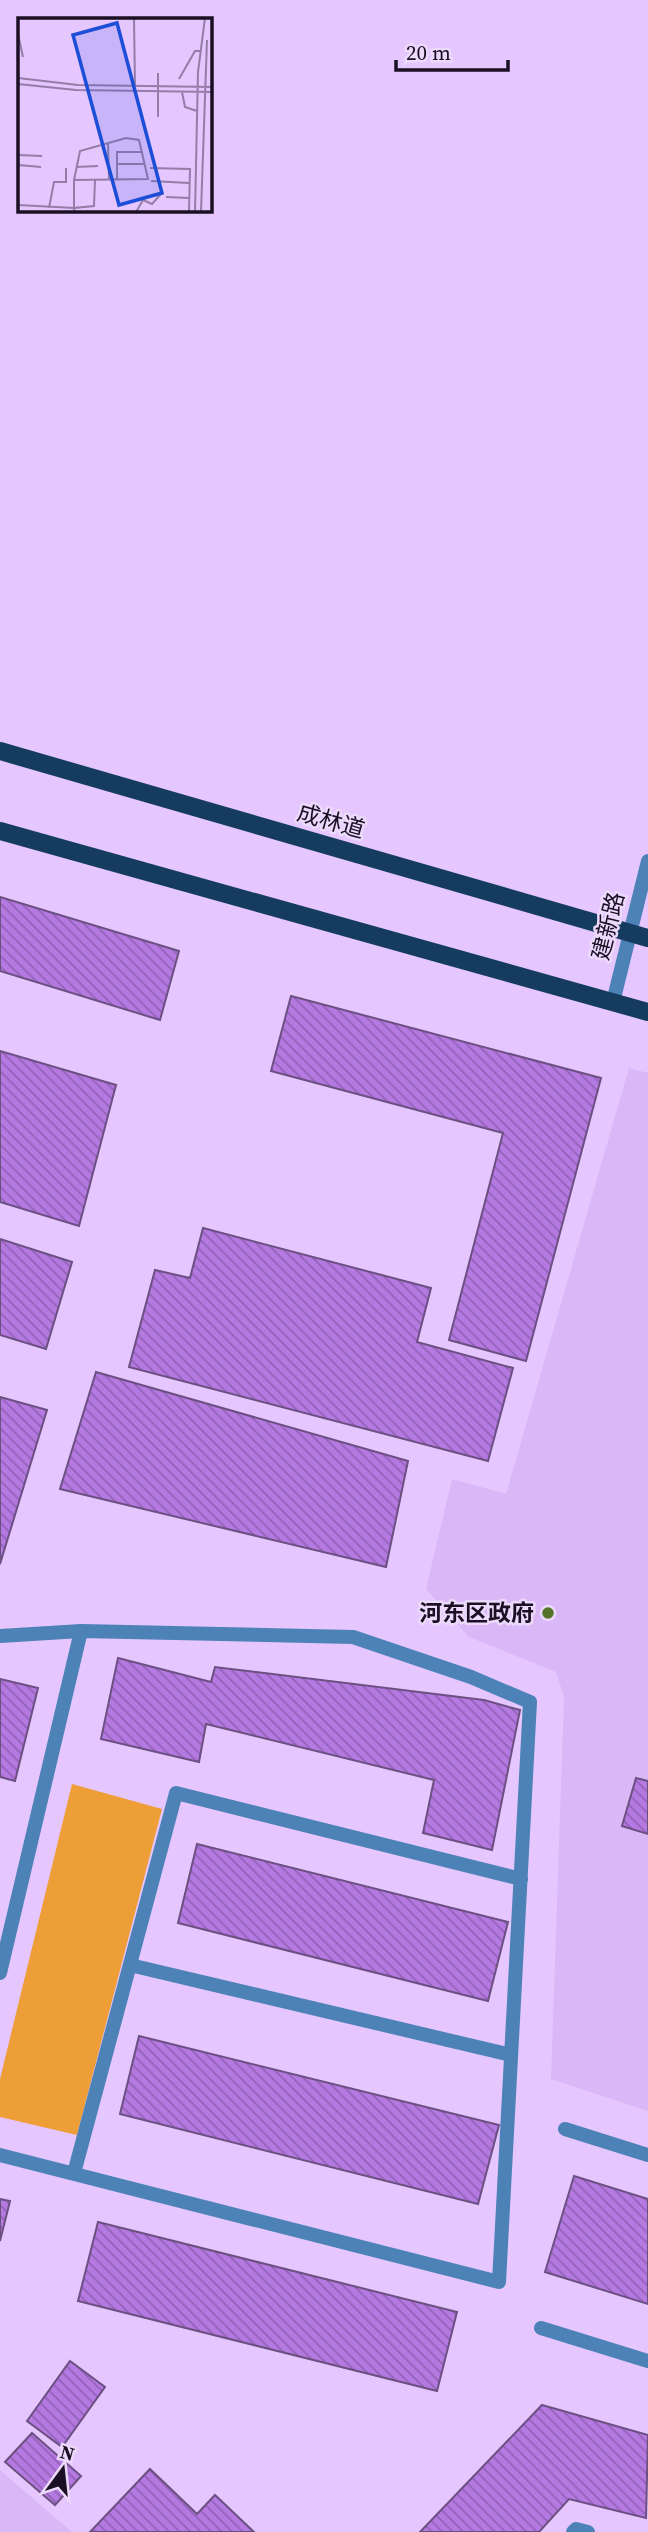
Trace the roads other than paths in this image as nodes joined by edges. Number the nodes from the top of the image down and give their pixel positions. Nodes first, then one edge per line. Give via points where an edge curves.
1 (0, 751) edge
2 (0, 831) edge
3 (648, 861) edge
4 (630, 933) junction
5 (648, 938) edge
6 (613, 1002) junction
7 (648, 1012) edge
8 (81, 1631) junction
9 (0, 1636) edge
10 (520, 1879) junction
11 (130, 1965) junction
12 (0, 1973) edge
13 (511, 2055) junction
14 (565, 2129) dead end
15 (0, 2155) edge
16 (648, 2155) edge
17 (74, 2173) junction
18 (541, 2328) dead end
19 (648, 2361) edge
20 (573, 2532) edge
21 (588, 2532) edge

1 - 4 main road, 成林道
2 - 6 main road
3 - 4 street, 建新路
4 - 5 main road, 成林道
4 - 6 street, 建新路
6 - 7 main road
8 - 9 street
8 - 10 street via 353,1637 530,1702
8 - 12 street
10 - 11 street via 176,1793
10 - 13 street
11 - 13 street
11 - 17 street
13 - 17 street via 499,2282
14 - 16 street
15 - 17 street
18 - 19 street
20 - 21 street

